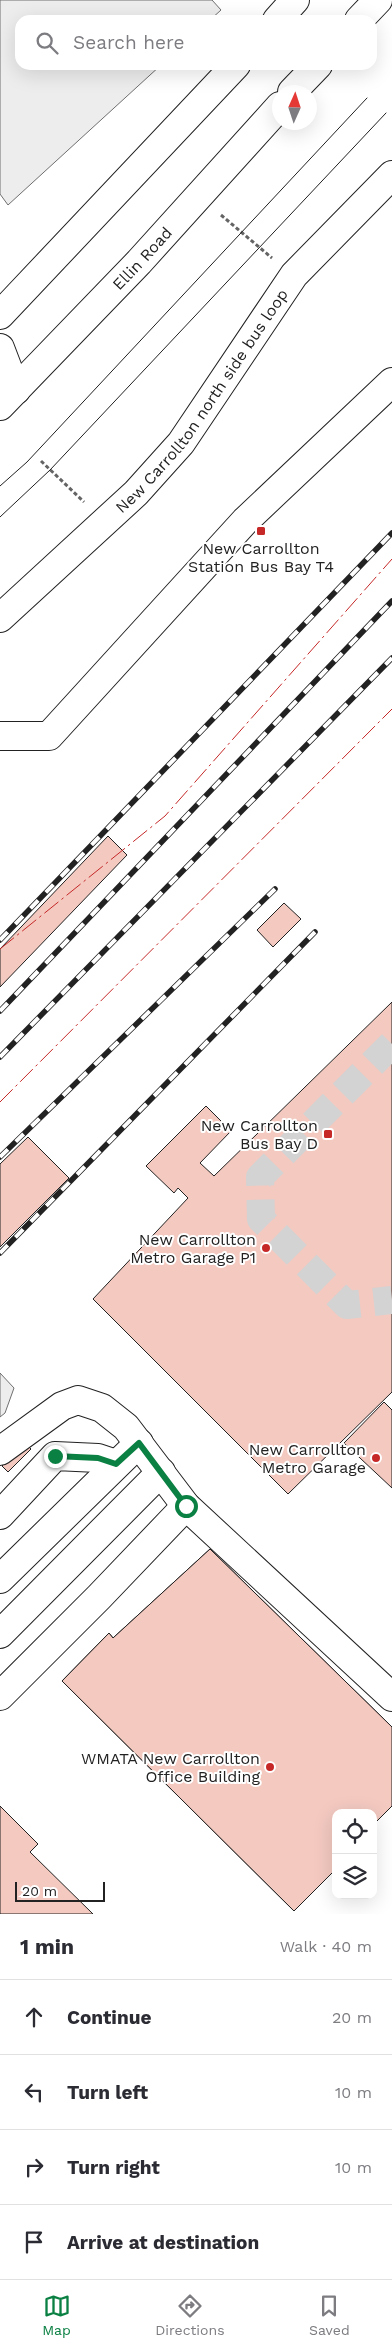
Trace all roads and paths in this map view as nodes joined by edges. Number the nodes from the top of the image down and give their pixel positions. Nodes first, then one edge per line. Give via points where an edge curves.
1 (295, 0) edge
2 (378, 0) edge
3 (282, 15) edge
4 (364, 15) edge
5 (231, 70) edge
6 (313, 70) edge
7 (299, 85) edge
8 (272, 115) edge
9 (392, 174) edge
10 (198, 195) junction
11 (294, 275) junction
12 (0, 315) edge
13 (0, 348) edge
14 (392, 382) edge
15 (5, 394) edge
16 (42, 461) dead end
17 (105, 522) junction
18 (0, 618) edge
19 (0, 736) edge
20 (139, 1443) junction
21 (0, 1451) edge
22 (116, 1464) junction
23 (161, 1472) junction
24 (186, 1506) junction
25 (0, 1515) edge
26 (0, 1579) edge
27 (0, 1634) edge
28 (0, 1696) edge
29 (392, 1697) edge

1 - 3 street
2 - 4 street
5 - 12 street
6 - 7 street
8 - 10 street, Ellin Road
9 - 11 street, New Carrollton north side bus loop
10 - 11 path
10 - 15 street, Ellin Road via 139,262
11 - 17 street, New Carrollton north side bus loop via 181,443
13 - 15 street
14 - 19 street via 245,521 49,736
16 - 17 path
17 - 18 street, New Carrollton north side bus loop
20 - 21 street via 126,1427 102,1408 78,1400 62,1406
20 - 22 street
20 - 23 street
22 - 25 street via 98,1458 55,1456
22 - 26 street
23 - 24 street
23 - 27 street
24 - 28 street
24 - 29 street

